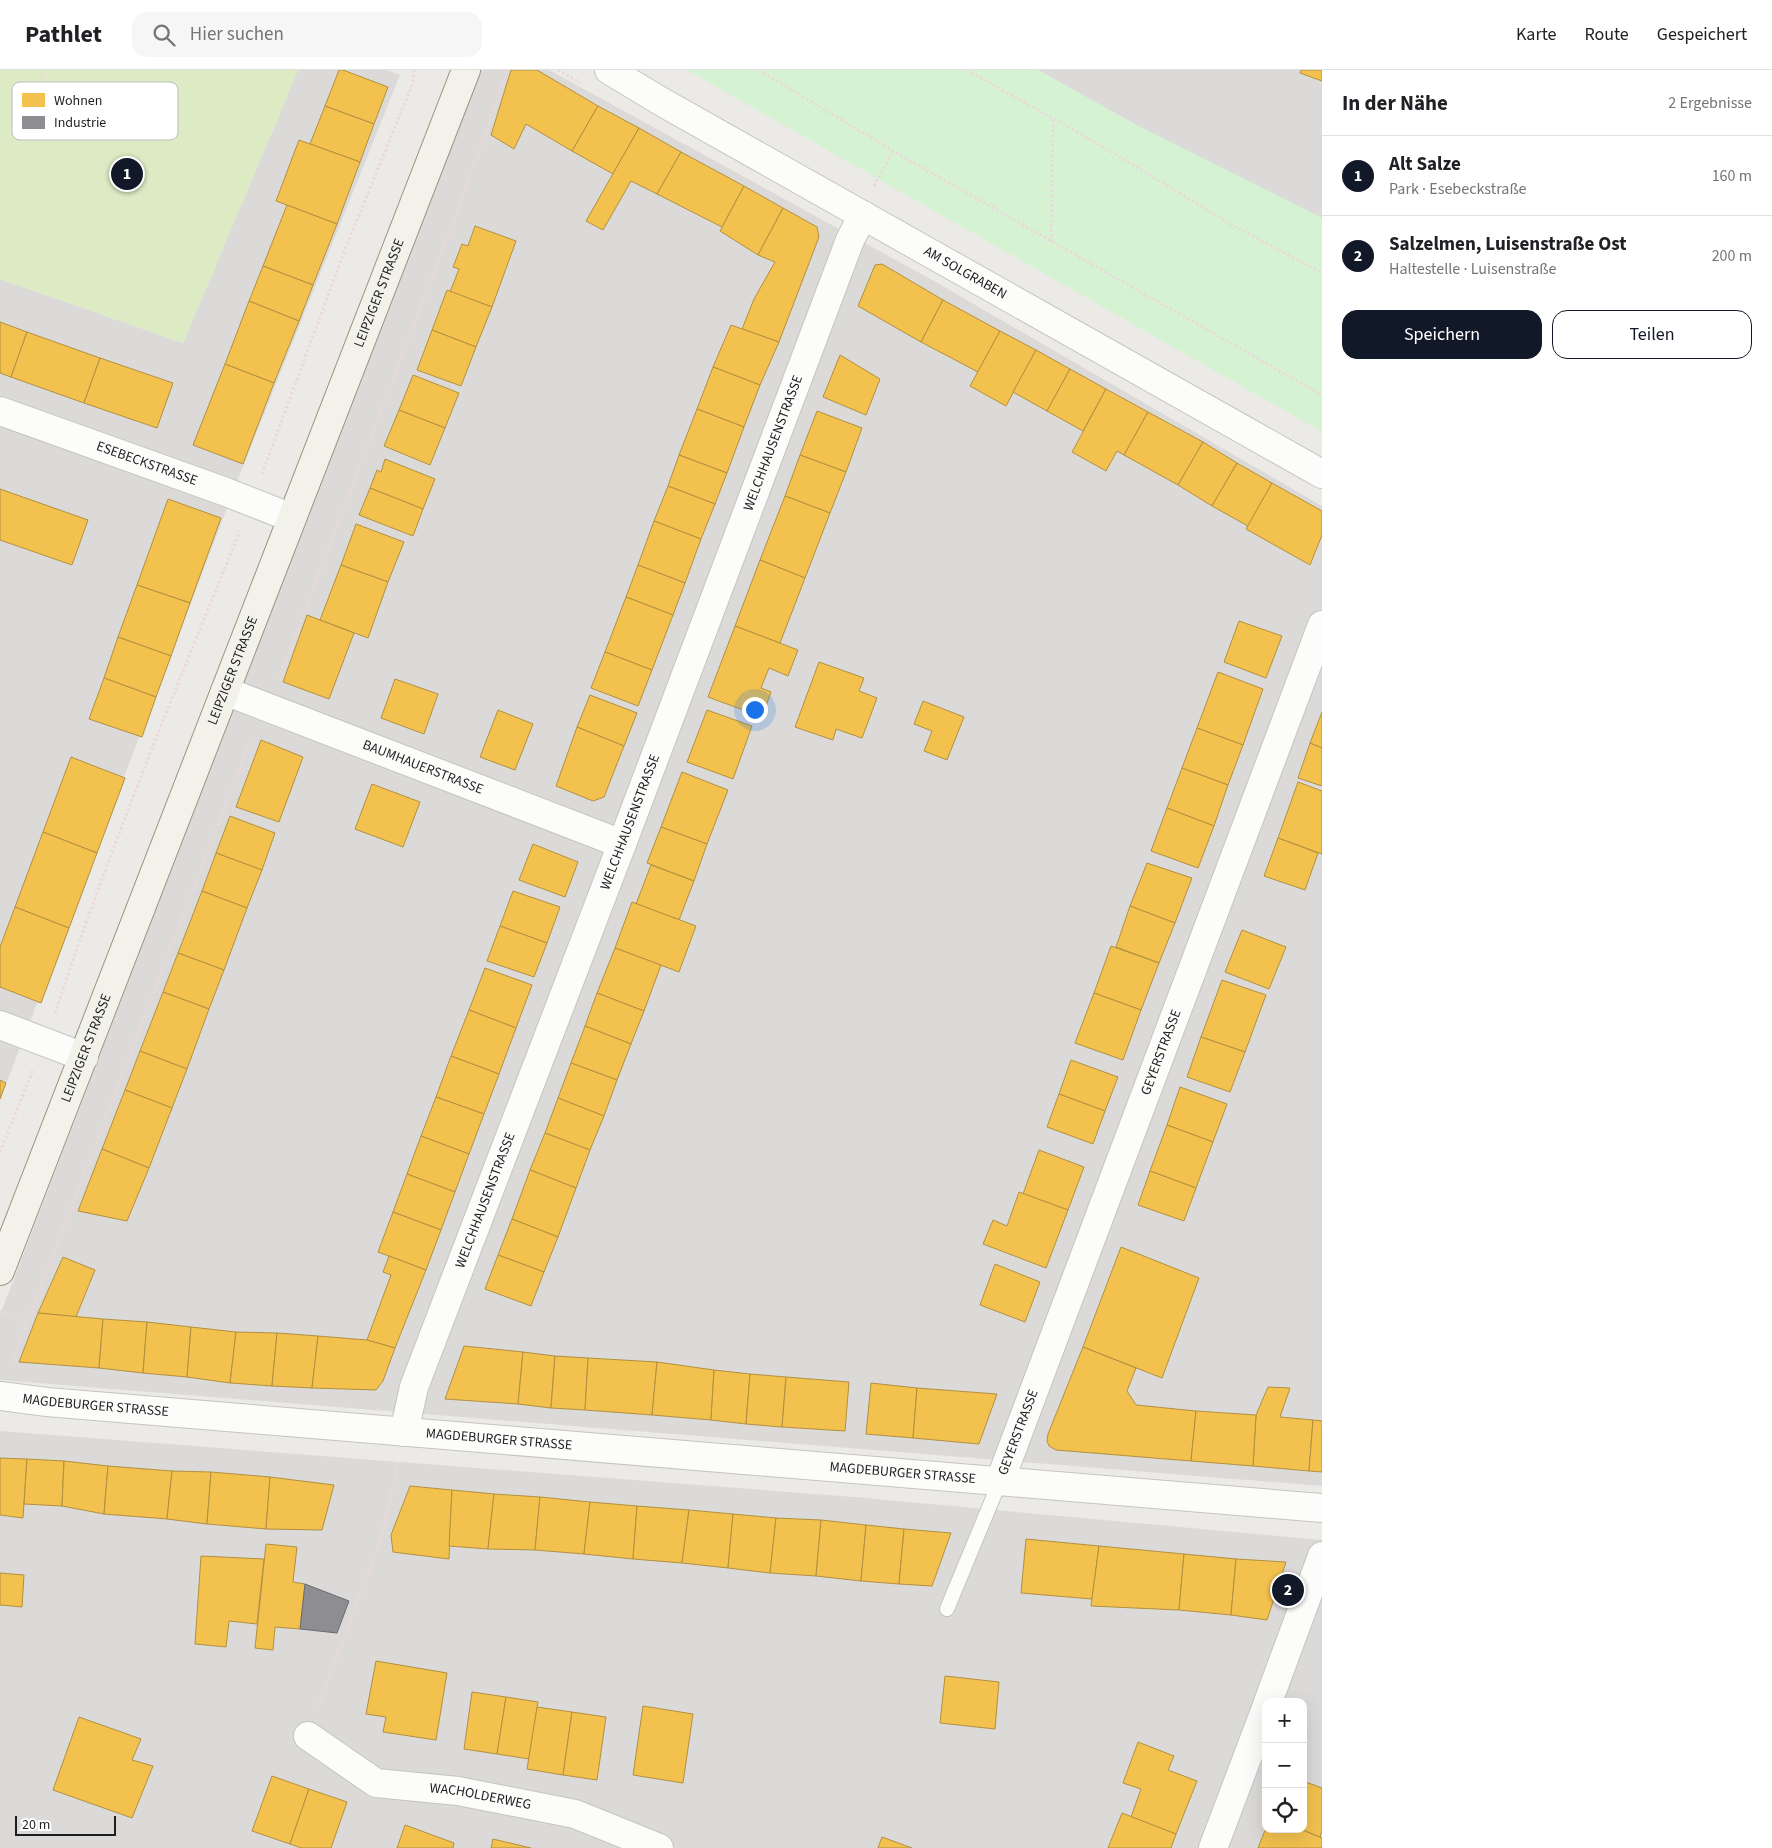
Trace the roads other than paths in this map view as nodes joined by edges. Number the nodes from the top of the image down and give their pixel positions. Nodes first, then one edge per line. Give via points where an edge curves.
1 (466, 70) edge
2 (609, 70) edge
3 (863, 215) junction
4 (0, 411) edge
5 (1322, 474) edge
6 (292, 518) junction
7 (1322, 625) edge
8 (225, 691) junction
9 (622, 844) junction
10 (0, 1025) edge
11 (84, 1057) junction
12 (0, 1271) edge
13 (0, 1396) edge
14 (404, 1432) junction
15 (1000, 1481) junction
16 (1322, 1508) edge
17 (1322, 1556) edge
18 (947, 1609) dead end
19 (1269, 1698) edge
20 (1262, 1719) edge
21 (308, 1736) road end
22 (659, 1848) edge
23 (1213, 1848) edge

1 - 6 main road, LEIPZIGER STRASSE
2 - 3 street, AM SOLGRABEN
3 - 5 street, AM SOLGRABEN
3 - 9 street, WELCHHAUSENSTRASSE via 850,240
4 - 6 street, ESEBECKSTRASSE
6 - 8 main road, LEIPZIGER STRASSE
7 - 15 street, GEYERSTRASSE
8 - 9 street, BAUMHAUERSTRASSE
8 - 11 main road, LEIPZIGER STRASSE
9 - 14 street, WELCHHAUSENSTRASSE via 414,1387
10 - 11 street
11 - 12 main road, LEIPZIGER STRASSE
13 - 14 street, MAGDEBURGER STRASSE
14 - 15 street, MAGDEBURGER STRASSE
15 - 16 street, MAGDEBURGER STRASSE
15 - 18 lane, MAGDEBURGER STRASSE
17 - 19 street
20 - 23 street
21 - 22 street, WACHOLDERWEG via 376,1783 458,1791 575,1814

